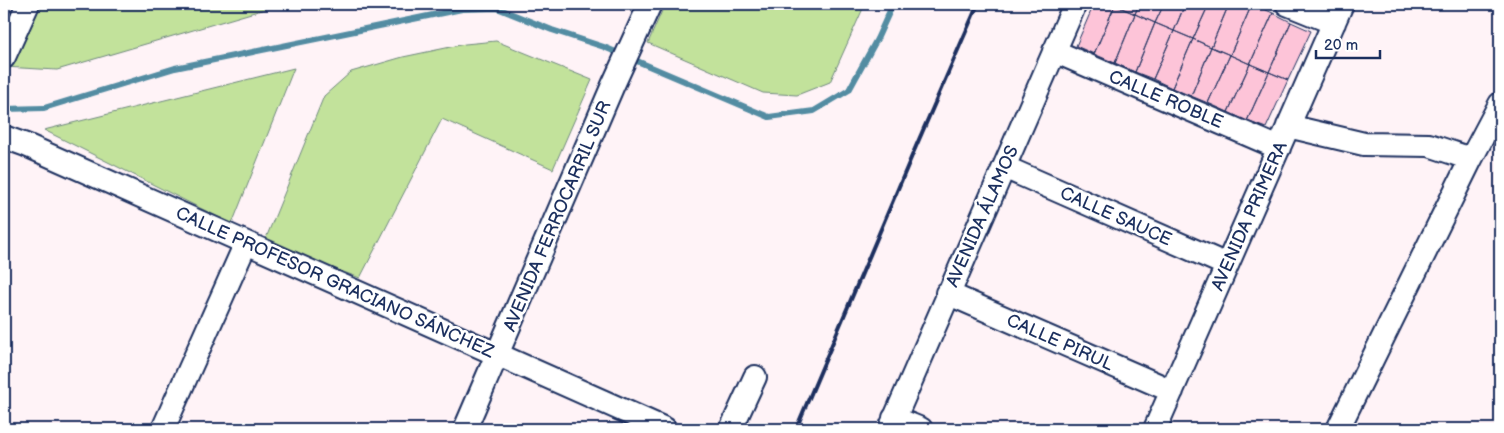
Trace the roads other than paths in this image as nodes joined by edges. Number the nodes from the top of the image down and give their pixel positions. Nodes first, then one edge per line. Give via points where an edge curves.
1 (28, 4) edge
2 (650, 4) edge
3 (1075, 4) edge
4 (1287, 4) edge
5 (1338, 14) edge
6 (1054, 51) junction
7 (4, 57) edge
8 (1500, 104) edge
9 (1288, 126) junction
10 (4, 137) edge
11 (1279, 148) junction
12 (1470, 159) junction
13 (1004, 167) junction
14 (246, 243) junction
15 (1227, 264) junction
16 (947, 293) junction
17 (498, 355) junction
18 (756, 377) dead end
19 (1172, 391) junction
20 (892, 424) edge
21 (164, 429) edge
22 (465, 429) edge
23 (665, 429) edge
24 (731, 429) edge
25 (920, 429) edge
26 (1155, 429) edge
27 (1338, 429) edge

1 - 7 street
2 - 17 street, AVENIDA FERROCARRIL SUR
3 - 6 street, AVENIDA ÁLAMOS
4 - 5 street
5 - 9 street, AVENIDA PRIMERA
6 - 11 street, CALLE ROBLE
6 - 13 street, AVENIDA ÁLAMOS
8 - 12 street
9 - 11 street, AVENIDA PRIMERA
9 - 12 street via 1364,144 1429,146
10 - 14 street, CALLE PROFESOR GRACIANO SÁNCHEZ
11 - 15 street, AVENIDA PRIMERA
12 - 27 street
13 - 15 street, CALLE SAUCE
13 - 16 street, AVENIDA ÁLAMOS
14 - 17 street, CALLE PROFESOR GRACIANO SÁNCHEZ
14 - 21 street
15 - 19 street, AVENIDA PRIMERA
16 - 19 street, CALLE PIRUL
16 - 20 street, AVENIDA ÁLAMOS
17 - 22 street, AVENIDA FERROCARRIL SUR
17 - 23 street, CALLE PROFESOR GRACIANO SÁNCHEZ
18 - 24 street
19 - 26 street, AVENIDA PRIMERA
20 - 25 street

